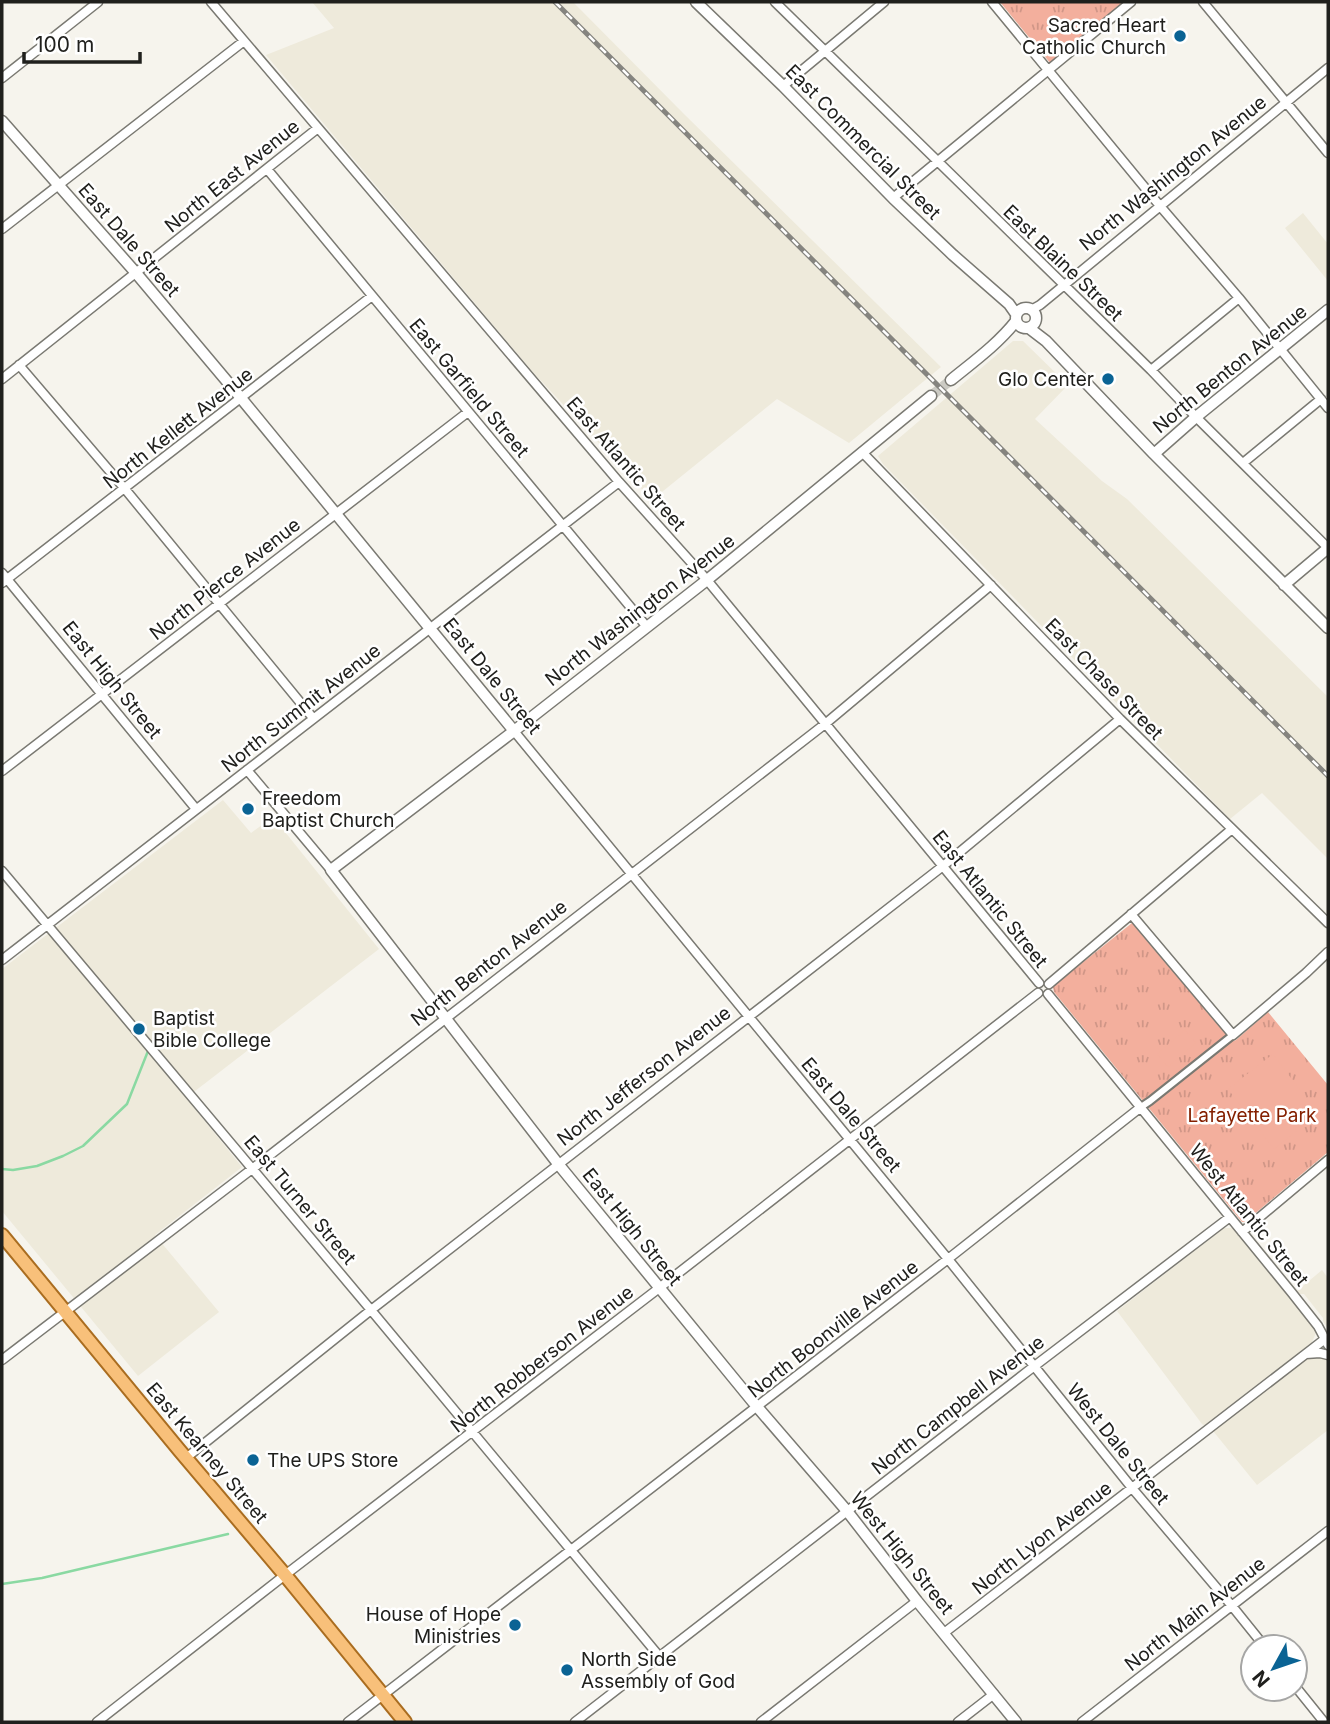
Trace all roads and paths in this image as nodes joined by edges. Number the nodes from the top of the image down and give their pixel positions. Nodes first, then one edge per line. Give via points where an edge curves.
1 (98, 2) edge
2 (211, 2) edge
3 (696, 2) edge
4 (775, 2) edge
5 (884, 2) edge
6 (992, 2) edge
7 (1131, 2) edge
8 (1203, 2) edge
9 (244, 41) junction
10 (825, 51) junction
11 (1328, 68) edge
12 (1049, 69) junction
13 (2, 78) edge
14 (783, 86) junction
15 (1286, 103) junction
16 (2, 121) edge
17 (318, 128) junction
18 (1328, 153) edge
19 (937, 162) junction
20 (267, 169) junction
21 (58, 185) junction
22 (893, 198) junction
23 (1160, 206) junction
24 (2, 229) edge
25 (136, 273) junction
26 (1063, 286) junction
27 (372, 296) junction
28 (1239, 298) junction
29 (1328, 310) edge
30 (1026, 318) junction
31 (1280, 349) junction
32 (19, 365) junction
33 (1151, 370) junction
34 (2, 379) edge
35 (951, 380) tunnel mouth
36 (931, 396) tunnel mouth
37 (242, 398) junction
38 (1321, 399) junction
39 (1328, 408) edge
40 (468, 412) junction
41 (1196, 417) junction
42 (862, 452) junction
43 (1154, 454) junction
44 (1243, 463) junction
45 (619, 482) junction
46 (125, 489) junction
47 (337, 513) junction
48 (564, 526) junction
49 (1328, 548) edge
50 (3, 579) edge
51 (707, 580) junction
52 (991, 585) junction
53 (1284, 585) junction
54 (220, 604) junction
55 (647, 627) junction
56 (431, 628) junction
57 (1328, 628) edge
58 (101, 695) junction
59 (313, 718) junction
60 (1121, 719) junction
61 (825, 724) junction
62 (514, 731) junction
63 (247, 770) junction
64 (2, 771) edge
65 (196, 809) junction
66 (1232, 829) junction
67 (943, 866) junction
68 (331, 870) junction
69 (2, 871) edge
70 (631, 874) junction
71 (1131, 914) junction
72 (1328, 923) edge
73 (48, 925) junction
74 (1328, 952) edge
75 (2, 960) edge
76 (1049, 984) junction
77 (1038, 988) junction
78 (1048, 994) junction
79 (748, 1017) junction
80 (446, 1019) junction
81 (1233, 1035) junction
82 (1141, 1107) junction
83 (849, 1140) junction
84 (1328, 1160) edge
85 (559, 1165) junction
86 (252, 1169) junction
87 (1230, 1217) junction
88 (1242, 1232) junction
89 (2, 1235) edge
90 (948, 1259) junction
91 (659, 1288) junction
92 (371, 1310) junction
93 (65, 1312) junction
94 (1326, 1342) edge
95 (1306, 1354) junction
96 (1328, 1355) edge
97 (2, 1360) edge
98 (1034, 1366) junction
99 (758, 1408) junction
100 (472, 1433) junction
101 (186, 1458) junction
102 (1132, 1488) junction
103 (847, 1511) junction
104 (1328, 1531) edge
105 (571, 1552) junction
106 (285, 1575) junction
107 (917, 1601) junction
108 (1232, 1606) junction
109 (944, 1633) junction
110 (1254, 1633) edge
111 (659, 1656) junction
112 (994, 1694) junction
113 (383, 1695) junction
114 (1309, 1703) edge
115 (97, 1722) edge
116 (348, 1722) edge
117 (405, 1722) edge
118 (575, 1722) edge
119 (761, 1722) edge
120 (958, 1722) edge
121 (1017, 1722) edge
122 (1082, 1722) edge
123 (1324, 1722) edge

1 - 13 street
2 - 9 street, East Atlantic Street
3 - 14 street, East Commercial Street
4 - 10 street, East Blaine Street
5 - 10 street
6 - 12 street
7 - 12 street
8 - 15 street
9 - 17 street, East Atlantic Street
9 - 21 street
10 - 14 street
10 - 19 street, East Blaine Street
11 - 15 street, North Washington Avenue
12 - 19 street
12 - 23 street
14 - 22 street, East Commercial Street
15 - 18 street
15 - 23 street, North Washington Avenue
16 - 21 street, East Dale Street
17 - 20 street, North East Avenue
17 - 45 street, East Atlantic Street
19 - 22 street
19 - 26 street, East Blaine Street
20 - 25 street, North East Avenue
20 - 27 street, East Garfield Street
21 - 24 street
21 - 25 street, East Dale Street
22 - 30 street, East Commercial Street
23 - 26 street, North Washington Avenue
23 - 28 street
25 - 32 street, North East Avenue
25 - 37 street, East Dale Street
26 - 30 street, North Washington Avenue
26 - 33 street, East Blaine Street
27 - 37 street, North Kellett Avenue
27 - 40 street, East Garfield Street
28 - 31 street
28 - 33 street
29 - 31 street, North Benton Avenue
30 - 35 street, North Washington Avenue
30 - 43 street, East Commercial Street
31 - 38 street
31 - 41 street, North Benton Avenue
32 - 34 street, North East Avenue
32 - 46 street
33 - 41 street, East Blaine Street
36 - 42 street, North Washington Avenue
37 - 46 street, North Kellett Avenue
37 - 47 street, East Dale Street
38 - 39 street
38 - 44 street
40 - 47 street, North Pierce Avenue
40 - 48 street, East Garfield Street
41 - 43 street, North Benton Avenue
41 - 44 street, East Blaine Street
42 - 51 street, North Washington Avenue
42 - 52 street, East Chase Street
43 - 53 street, East Commercial Street
44 - 49 street, East Blaine Street
45 - 48 street, North Summit Avenue
45 - 51 street, East Atlantic Street
46 - 50 street, North Kellett Avenue
46 - 54 street
47 - 54 street, North Pierce Avenue
47 - 56 street, East Dale Street
48 - 55 street, East Garfield Street
48 - 56 street, North Summit Avenue
49 - 53 street
50 - 58 street, East High Street
51 - 55 street, North Washington Avenue
51 - 61 street, East Atlantic Street
52 - 60 street, East Chase Street
52 - 61 street, North Benton Avenue
53 - 57 street, East Commercial Street
54 - 58 street, North Pierce Avenue
54 - 59 street
55 - 62 street, North Washington Avenue
56 - 59 street, North Summit Avenue
56 - 62 street, East Dale Street
58 - 64 street, North Pierce Avenue
58 - 65 street, East High Street
59 - 63 street, North Summit Avenue
60 - 66 street, East Chase Street
60 - 67 street, North Jefferson Avenue
61 - 67 street, East Atlantic Street
61 - 70 street, North Benton Avenue
62 - 68 street, North Washington Avenue
62 - 70 street, East Dale Street
63 - 65 street, North Summit Avenue
63 - 68 street, East High Street
65 - 73 street, North Summit Avenue
66 - 71 street
66 - 72 street, East Chase Street
67 - 77 street, East Atlantic Street
67 - 79 street, North Jefferson Avenue
68 - 80 street, East High Street
69 - 73 street, East Turner Street
70 - 79 street, East Dale Street
70 - 80 street, North Benton Avenue
71 - 76 street
71 - 81 street
73 - 75 street, North Summit Avenue
73 - 86 street, East Turner Street
74 - 81 street, North Boonville Avenue
76 - 77 street via 1044,981
76 - 78 street
77 - 78 street
77 - 83 street, North Robberson Avenue
78 - 82 street, East Atlantic Street
79 - 83 street, East Dale Street
79 - 85 street, North Jefferson Avenue
80 - 85 street, East High Street
80 - 86 street, North Benton Avenue
81 - 82 street, North Boonville Avenue
82 - 87 street, West Atlantic Street
82 - 90 street, North Boonville Avenue
83 - 90 street, East Dale Street
83 - 91 street, North Robberson Avenue
84 - 88 street
85 - 91 street, East High Street
85 - 92 street, North Jefferson Avenue
86 - 92 street, East Turner Street
86 - 93 street, North Benton Avenue
87 - 88 street, West Atlantic Street
87 - 98 street, North Campbell Avenue
88 - 94 street, West Atlantic Street
89 - 93 main road, East Kearney Street
90 - 98 street, West Dale Street
90 - 99 street, North Boonville Avenue
91 - 99 street, East High Street
91 - 100 street, North Robberson Avenue
92 - 100 street, East Turner Street
92 - 101 street, North Jefferson Avenue
93 - 97 street, North Benton Avenue
93 - 101 main road, East Kearney Street
94 - 95 street, North Lyon Avenue
95 - 96 street
95 - 102 street, North Lyon Avenue
98 - 102 street, West Dale Street
98 - 103 street, North Campbell Avenue
99 - 103 street, West High Street
99 - 105 street, North Boonville Avenue
100 - 105 street, East Turner Street
100 - 106 street, North Robberson Avenue
101 - 106 main road, East Kearney Street
102 - 108 street, West Dale Street
102 - 109 street, North Lyon Avenue
103 - 107 street, West High Street
103 - 111 street, North Campbell Avenue
104 - 108 street, North Main Avenue
105 - 111 street, East Turner Street
105 - 113 street, North Boonville Avenue
106 - 113 main road, East Kearney Street
106 - 115 street, North Robberson Avenue
107 - 109 street, West High Street
107 - 119 street
108 - 110 street, West Dale Street
108 - 122 street, North Main Avenue
109 - 112 street, West High Street
111 - 118 street, North Campbell Avenue
112 - 120 street
112 - 121 street, West High Street
113 - 116 street, North Boonville Avenue
113 - 117 main road, East Kearney Street
114 - 123 street

